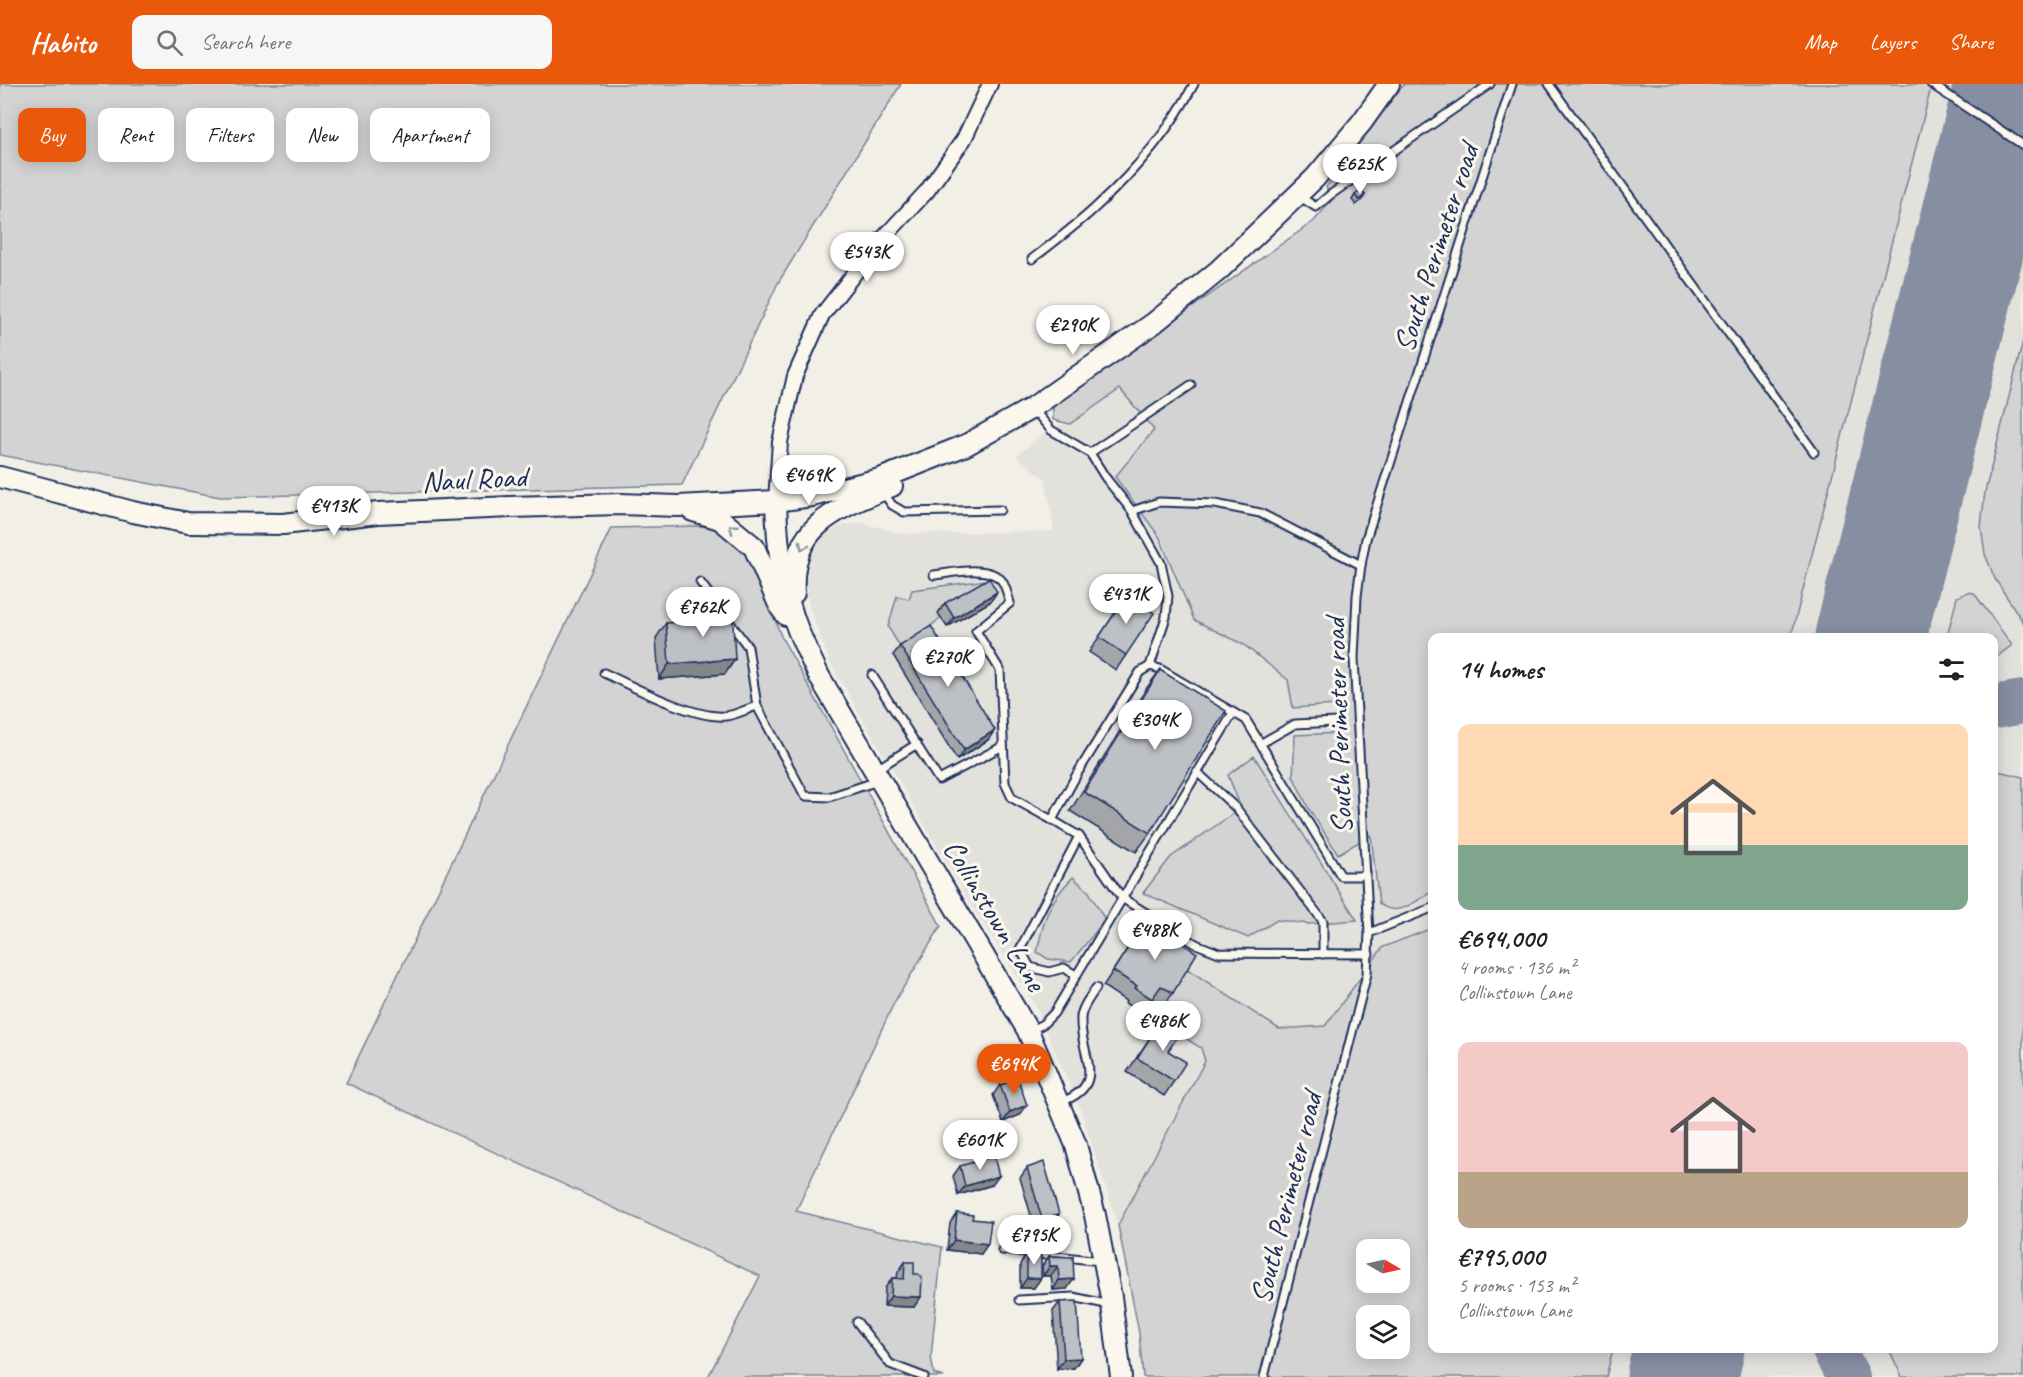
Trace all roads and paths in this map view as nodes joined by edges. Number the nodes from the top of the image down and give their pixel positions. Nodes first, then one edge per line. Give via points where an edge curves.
1 (990, 84) edge
2 (1194, 84) edge
3 (1389, 84) edge
4 (1490, 84) edge
5 (1512, 84) edge
6 (1549, 84) edge
7 (1931, 84) edge
8 (2023, 145) edge
9 (1298, 195) junction
10 (1032, 259) dead end
11 (1191, 385) dead end
12 (1032, 408) junction
13 (1814, 452) dead end
14 (1090, 453) junction
15 (936, 458) junction
16 (0, 477) edge
17 (883, 490) junction
18 (776, 501) junction
19 (678, 507) junction
20 (1000, 510) dead end
21 (1132, 511) junction
22 (1361, 565) junction
23 (934, 575) dead end
24 (700, 582) dead end
25 (797, 628) junction
26 (1150, 666) junction
27 (604, 673) dead end
28 (872, 675) dead end
29 (757, 706) junction
30 (1233, 713) junction
31 (1337, 722) dead end
32 (917, 744) junction
33 (1260, 744) junction
34 (1003, 746) junction
35 (1197, 772) junction
36 (877, 775) junction
37 (1052, 820) junction
38 (1079, 836) junction
39 (1366, 873) junction
40 (1122, 898) junction
41 (1428, 910) edge
42 (1369, 933) junction
43 (1323, 954) junction
44 (1369, 954) junction
45 (1076, 975) junction
46 (1096, 988) dead end
47 (1028, 1031) junction
48 (1058, 1103) junction
49 (1002, 1250) dead end
50 (1104, 1261) junction
51 (1018, 1300) dead end
52 (1112, 1305) junction
53 (857, 1322) dead end
54 (924, 1377) edge
55 (1121, 1377) edge
56 (1264, 1377) edge

1 - 18 street via 964,139 927,191 876,246 822,315 795,376 780,442
2 - 10 lane via 1172,122 1123,180 1096,208
3 - 9 main road via 1362,122
4 - 9 lane via 1316,207
5 - 22 lane, South Perimeter road via 1366,539
6 - 13 lane
7 - 8 lane
9 - 12 main road via 1219,270 1154,323
11 - 14 lane
12 - 14 lane via 1051,430
12 - 15 main road
14 - 21 lane
15 - 17 main road
15 - 18 main road, Naul Road via 880,479
16 - 19 main road, Naul Road via 188,523 283,524 378,513 510,507
17 - 20 lane via 892,505 904,512
17 -> 25 main road via 818,522 800,549 793,576
18 - 19 main road, Naul Road
18 - 25 main road, Collinstown Lane via 782,573
25 -> 19 main road via 780,607 754,547 720,519
21 - 22 lane via 1159,502 1215,504 1260,513
21 - 26 lane via 1161,563 1168,596 1166,617
22 - 39 lane, South Perimeter road via 1354,658
23 - 34 lane via 982,571 1002,581 1010,603 976,630 1000,670
24 - 29 lane via 748,647
25 - 36 main road, Collinstown Lane via 819,676
26 - 30 lane
26 - 37 lane via 1140,672
27 - 29 lane via 695,712 726,716
28 - 32 lane
29 - 36 lane via 805,796 829,797
30 - 33 lane via 1246,720
30 - 35 lane
31 - 33 lane via 1295,724
32 - 34 lane via 939,780
32 - 36 lane
33 - 39 lane via 1341,876
34 - 37 lane via 1005,783 1012,798
35 - 40 lane
35 - 43 lane via 1236,808 1323,921
36 - 47 main road, Collinstown Lane
37 - 38 lane
38 - 40 lane
38 - 45 lane via 1020,949 1030,967 1048,972 1064,968
39 - 42 lane, South Perimeter road
40 - 43 lane via 1196,944 1219,953
40 - 45 lane
41 - 42 lane
42 - 44 lane, South Perimeter road
43 - 44 lane
44 - 56 lane, South Perimeter road
45 - 47 lane via 1054,1013
46 - 48 lane via 1080,1015 1089,1073 1087,1086
47 - 48 main road, Collinstown Lane
48 - 50 main road, Collinstown Lane via 1076,1145
49 - 50 lane
50 - 52 main road, Collinstown Lane
51 - 52 lane via 1073,1297
52 - 55 main road, Collinstown Lane
53 - 54 lane via 890,1364

